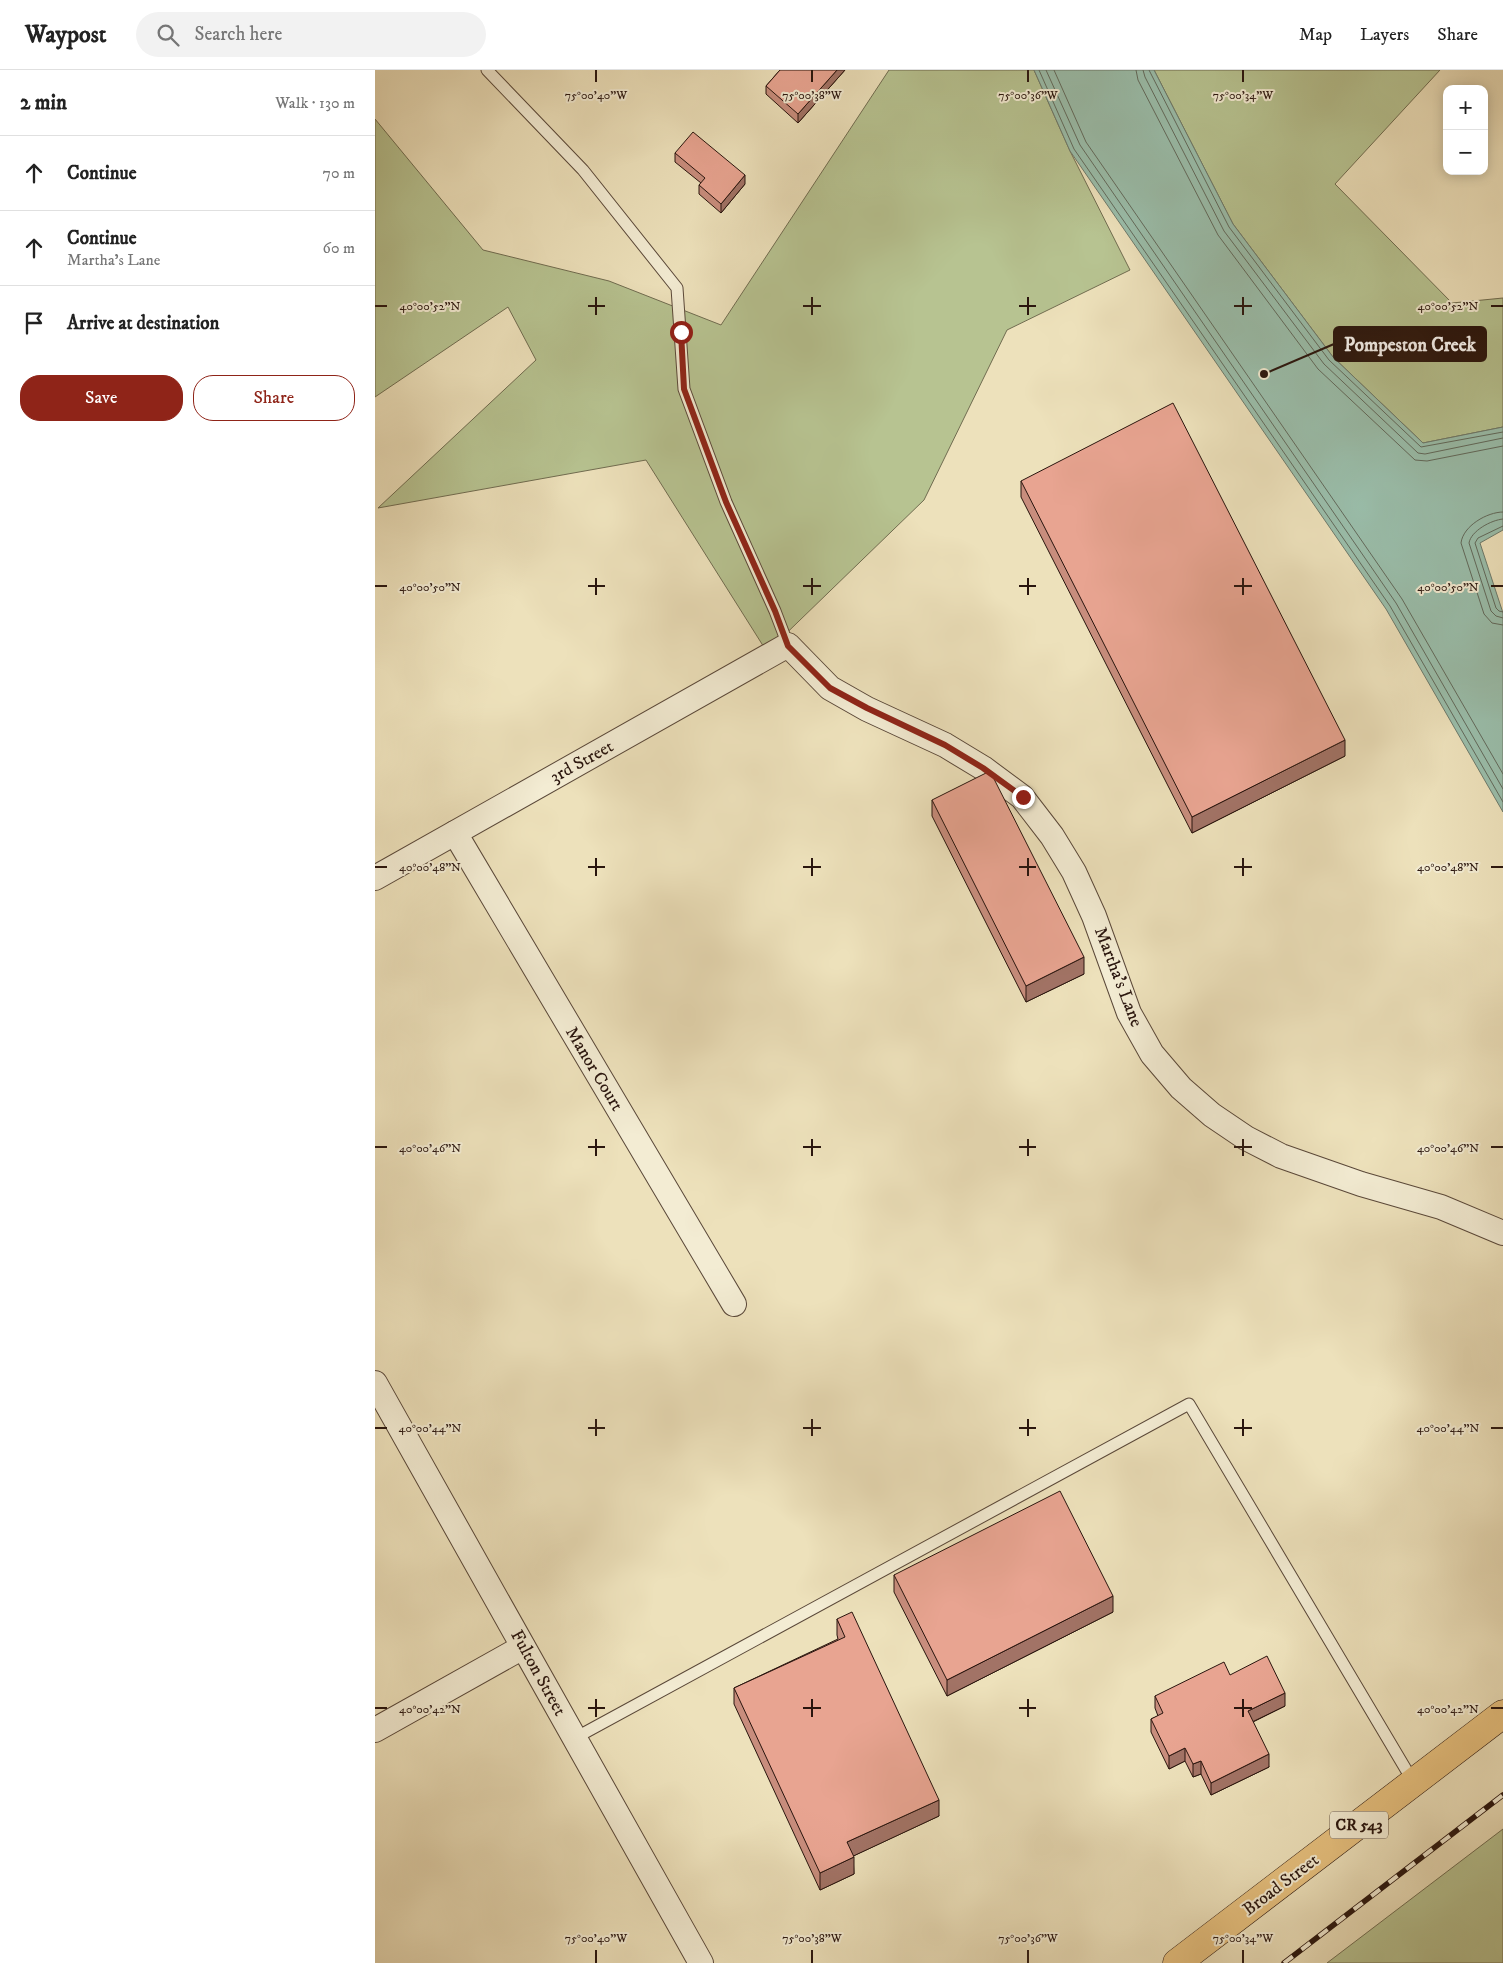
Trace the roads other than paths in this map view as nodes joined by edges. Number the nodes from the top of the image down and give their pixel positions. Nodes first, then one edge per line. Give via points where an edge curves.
1 (487, 70) edge
2 (788, 646) junction
3 (455, 833) junction
4 (375, 878) edge
5 (1503, 1233) edge
6 (734, 1304) dead end
7 (375, 1384) edge
8 (523, 1647) junction
9 (1503, 1714) edge
10 (375, 1730) edge
11 (575, 1738) junction
12 (1414, 1783) junction
13 (701, 1963) edge
14 (1177, 1963) edge

1 - 2 lane via 583,170 677,288 684,389 726,502
2 - 3 street, 3rd Street
2 - 5 street, Martha's Lane via 830,688 945,745 1023,797 1074,872 1094,916 1129,1013 1152,1054 1181,1088 1212,1115 1281,1156 1441,1207
3 - 4 street, 3rd Street
3 - 6 street, Manor Court
7 - 8 street, Fulton Street
8 - 10 street
8 - 11 street, Fulton Street
9 - 12 main road, Broad Street / CR 543
11 - 12 lane via 1189,1404
11 - 13 street, Fulton Street
12 - 14 main road, Broad Street / CR 543

